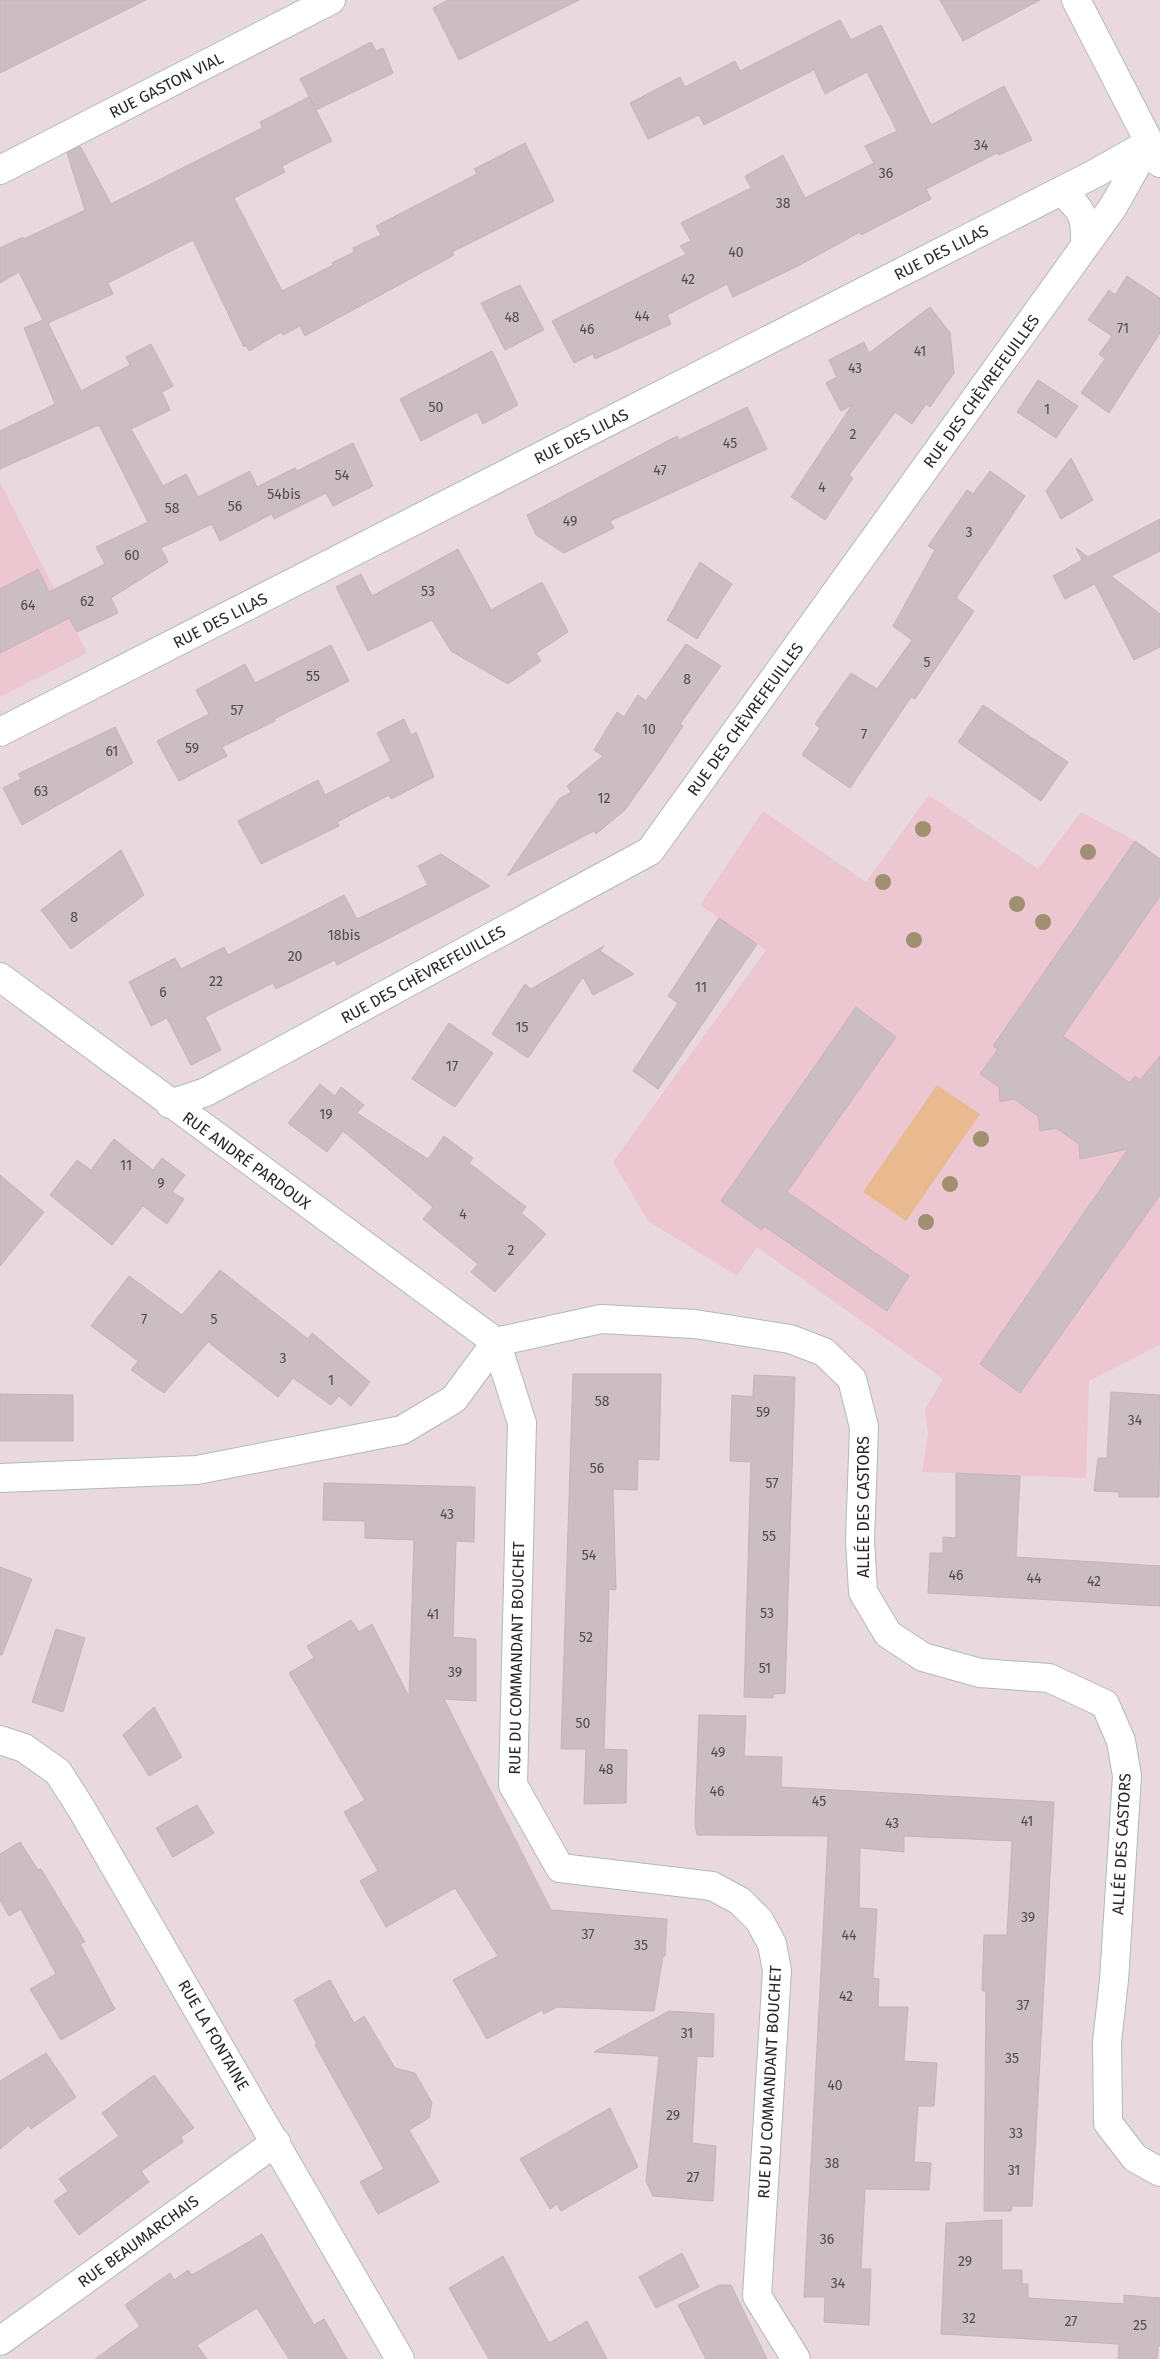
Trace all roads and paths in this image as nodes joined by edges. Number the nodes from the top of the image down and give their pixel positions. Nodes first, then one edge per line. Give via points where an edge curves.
1 (332, 0) edge
2 (1076, 0) edge
3 (1156, 148) edge
4 (0, 170) edge
5 (1061, 191) junction
6 (1085, 246) junction
7 (0, 732) edge
8 (0, 977) edge
9 (170, 1104) junction
10 (496, 1342) junction
11 (0, 1478) edge
12 (0, 1740) edge
13 (276, 2142) junction
14 (1160, 2172) edge
15 (0, 2341) edge
16 (400, 2359) edge
17 (796, 2359) edge

1 - 4 street, RUE GASTON VIAL
2 - 3 street
3 - 5 street, RUE DES LILAS
3 - 6 street, RUE DES CHÈVREFEUILLES
5 - 6 street via 1081,210 1086,228
5 - 7 street, RUE DES LILAS
6 - 9 street, RUE DES CHÈVREFEUILLES via 650,850 206,1092
8 - 9 street, RUE ANDRÉ PARDOUX
9 - 10 street, RUE ANDRÉ PARDOUX
10 - 11 street via 454,1399 402,1430 197,1470
10 - 14 street, ALLÉE DES CASTORS via 601,1319 695,1324 790,1339 824,1352 852,1379 864,1428 860,1540 863,1592 888,1634 923,1657 980,1673 1048,1678 1105,1704 1121,1741 1127,1776 1107,2042 1108,2123 1135,2158
10 - 17 street, RUE DU COMMANDANT BOUCHET via 522,1423 513,1785 560,1868 712,1886 740,1901 759,1920 772,1944 777,1970 757,2296
12 - 13 street, RUE LA FONTAINE via 24,1748 58,1772
13 - 15 street, RUE BEAUMARCHAIS
13 - 16 street, RUE LA FONTAINE

